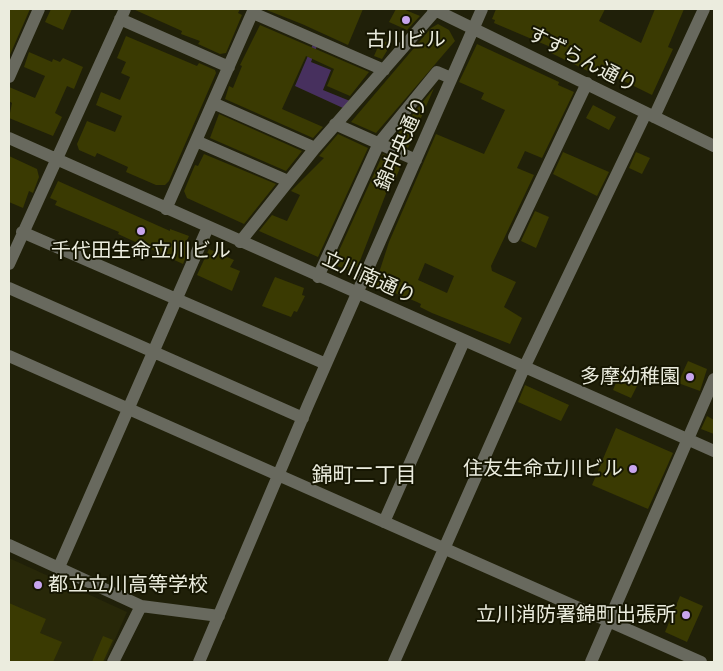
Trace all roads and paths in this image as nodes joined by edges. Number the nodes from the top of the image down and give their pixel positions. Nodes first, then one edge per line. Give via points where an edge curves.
1 (39, 9) edge
2 (435, 9) edge
3 (482, 9) edge
4 (704, 9) edge
5 (254, 11) edge
6 (122, 14) edge
7 (473, 27) junction
8 (229, 67) junction
9 (384, 70) junction
10 (9, 77) edge
11 (451, 78) junction
12 (587, 83) junction
13 (213, 103) junction
14 (650, 115) junction
15 (335, 124) junction
16 (9, 138) edge
17 (196, 141) junction
18 (379, 143) junction
19 (714, 146) edge
20 (315, 148) junction
21 (56, 159) junction
22 (416, 160) junction
23 (288, 181) junction
24 (166, 208) junction
25 (208, 227) junction
26 (22, 232) junction
27 (514, 237) dead end
28 (240, 242) junction
29 (10, 260) edge
30 (318, 276) junction
31 (9, 288) edge
32 (357, 294) junction
33 (178, 299) junction
34 (464, 341) junction
35 (155, 352) junction
36 (9, 356) edge
37 (326, 364) junction
38 (524, 368) junction
39 (714, 379) edge
40 (128, 409) junction
41 (303, 418) junction
42 (687, 440) junction
43 (714, 451) edge
44 (278, 475) junction
45 (384, 522) junction
46 (9, 545) edge
47 (444, 549) junction
48 (59, 567) junction
49 (141, 606) junction
50 (219, 616) junction
51 (610, 620) junction
52 (113, 662) edge
53 (199, 662) edge
54 (394, 662) edge
55 (591, 662) edge
56 (701, 662) edge

1 - 10 street
2 - 7 street, すずらん通り
2 - 9 street
3 - 7 street, 錦中央通り
4 - 14 street
5 - 8 street
5 - 9 street
6 - 8 street
6 - 21 street
7 - 11 street, 錦中央通り
7 - 12 street, すずらん通り
8 - 13 street
9 - 15 street
11 - 18 street via 437,72
11 - 22 street, 錦中央通り
12 - 14 street, すずらん通り
12 - 27 street
13 - 17 street
13 - 20 street
14 - 19 street, すずらん通り
14 - 38 street
15 - 18 street
15 - 20 street
16 - 21 street, 立川南通り
17 - 23 street
17 - 24 street
18 - 22 street
18 - 30 street
20 - 23 street
21 - 24 street, 立川南通り
21 - 26 street
22 - 32 street, 錦中央通り
23 - 28 street
24 - 25 street, 立川南通り
25 - 28 street, 立川南通り
25 - 33 street
26 - 29 street
26 - 33 street
28 - 30 street, 立川南通り
30 - 32 street, 立川南通り
31 - 35 street
32 - 34 street, 立川南通り
32 - 37 street, 錦中央通り
33 - 35 street
33 - 37 street
34 - 38 street, 立川南通り
34 - 45 street
35 - 40 street
35 - 41 street
36 - 40 street
37 - 41 street, 錦中央通り
38 - 42 street, 立川南通り
38 - 47 street
39 - 42 street
40 - 44 street
40 - 48 street
41 - 44 street, 錦中央通り
42 - 43 street, 立川南通り
42 - 51 street
44 - 45 street
44 - 50 street
45 - 47 street
46 - 48 street
47 - 51 street
47 - 54 street
48 - 49 street
49 - 50 street
49 - 52 street
50 - 53 street
51 - 55 street
51 - 56 street

